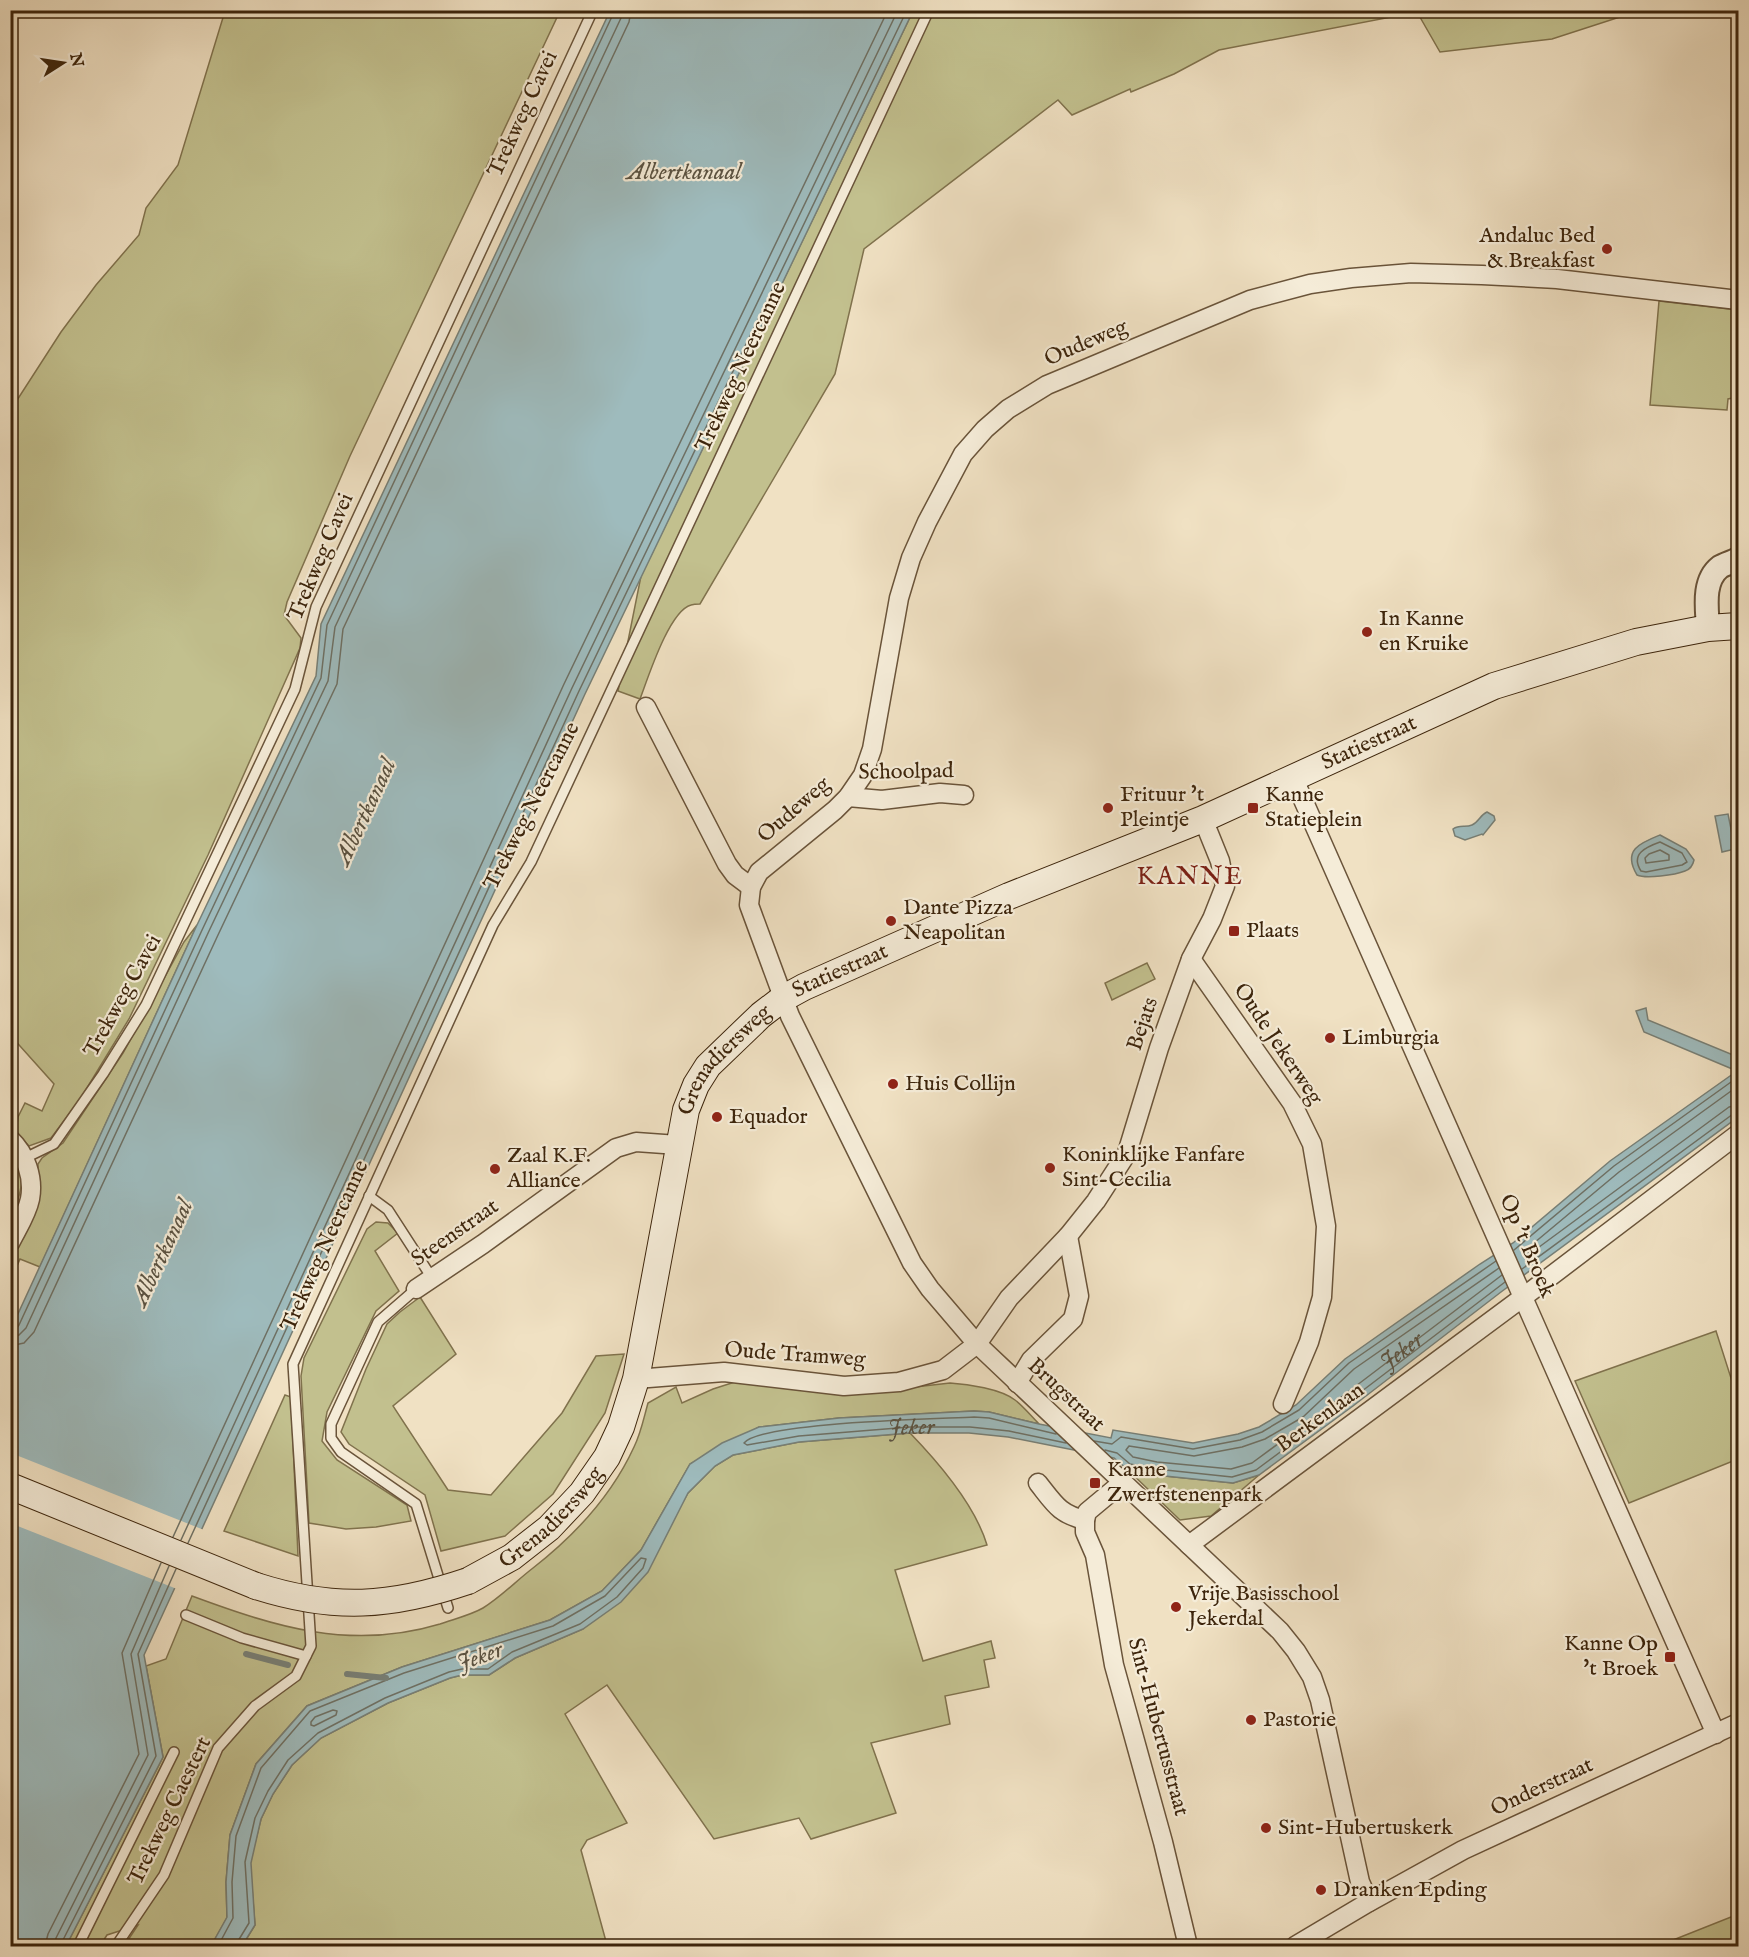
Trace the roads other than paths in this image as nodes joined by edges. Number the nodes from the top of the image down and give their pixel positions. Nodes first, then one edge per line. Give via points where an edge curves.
1 (592, 10) edge
2 (929, 10) edge
3 (1738, 300) edge
4 (1738, 559) edge
5 (1738, 626) edge
6 (1708, 628) junction
7 (646, 707) dead end
8 (1293, 777) junction
9 (964, 795) dead end
10 (848, 797) junction
11 (1203, 819) junction
12 (751, 887) junction
13 (1191, 959) junction
14 (782, 999) junction
15 (1738, 1134) edge
16 (10, 1139) edge
17 (678, 1145) junction
18 (26, 1158) junction
19 (369, 1196) junction
20 (1068, 1236) junction
21 (10, 1243) edge
22 (432, 1278) junction
23 (416, 1289) joint
24 (1520, 1292) junction
25 (977, 1344) junction
26 (636, 1379) junction
27 (1017, 1383) junction
28 (1283, 1404) dead end
29 (1123, 1482) junction
30 (1038, 1483) dead end
31 (10, 1486) edge
32 (1085, 1520) junction
33 (1189, 1545) junction
34 (448, 1608) dead end
35 (186, 1615) dead end
36 (311, 1646) joint
37 (306, 1656) junction
38 (1738, 1723) edge
39 (1716, 1734) junction
40 (174, 1752) dead end
41 (1369, 1902) junction
42 (78, 1947) edge
43 (116, 1947) edge
44 (1188, 1947) edge
45 (1295, 1947) edge

1 - 18 lane, Trekweg Cavei via 316,607 295,689 146,1005 54,1144
2 - 19 lane, Trekweg Neercanne via 531,862 493,925
3 - 10 street, Oudeweg via 1557,279 1411,273 1351,278 1250,300 1047,385 1008,409 963,454 927,522 899,598 872,748 863,775
4 - 6 street via 1719,568 1711,581 1707,592
5 - 6 main road, Statiestraat
6 - 8 main road, Statiestraat via 1636,642 1494,686
7 - 12 street via 731,870
8 - 11 main road, Statiestraat
8 - 24 street, Op 't Broek
9 - 10 street, Schoolpad via 940,793 882,800
10 - 12 street, Oudeweg via 759,872
11 - 13 street, Bejats via 1220,861 1225,886
11 - 14 main road, Statiestraat via 1009,896
12 - 14 street via 749,905
13 - 20 street, Bejats via 1127,1153
13 - 28 street, Oude Jekerweg via 1292,1103 1312,1144 1326,1226 1323,1297
14 - 17 main road, Grenadiersweg via 708,1066 686,1110
14 - 25 street, Brugstraat via 912,1263
15 - 24 street, Berkenlaan
16 - 18 street
17 - 22 street, Steenstraat via 636,1142 616,1148
17 - 26 main road, Grenadiersweg
18 - 21 street via 30,1201
19 - 22 lane via 388,1210
19 - 36 lane, Trekweg Neercanne via 293,1364
20 - 25 street, Bejats via 1009,1298
20 - 27 street via 1079,1296 1073,1319 1031,1360
22 - 23 street, Steenstraat
23 - 34 lane via 378,1322 331,1424 331,1438 340,1452 416,1504
24 - 33 street, Berkenlaan
24 - 39 street, Op 't Broek
25 - 26 street, Oude Tramweg via 943,1370 899,1382 844,1386 724,1372
25 - 27 street, Brugstraat
26 - 31 main road, Grenadiersweg, bridge via 607,1457 582,1493 549,1528 512,1557 468,1581 411,1598 366,1603 289,1597
27 - 29 street, Brugstraat
29 - 32 street via 1088,1512
29 - 33 street, Brugstraat
30 - 32 street via 1057,1507 1070,1517
32 - 44 street, Sint-Hubertusstraat via 1114,1665
33 - 41 street, Brugstraat via 1280,1631 1311,1677 1320,1700 1360,1882
35 - 37 lane via 242,1638
36 - 37 lane, Trekweg Caestert
37 - 43 lane, Trekweg Caestert via 296,1676 255,1706 218,1748 164,1875
38 - 39 street, Onderstraat
39 - 41 street, Onderstraat via 1463,1850
40 - 42 lane
41 - 45 street, Onderstraat

